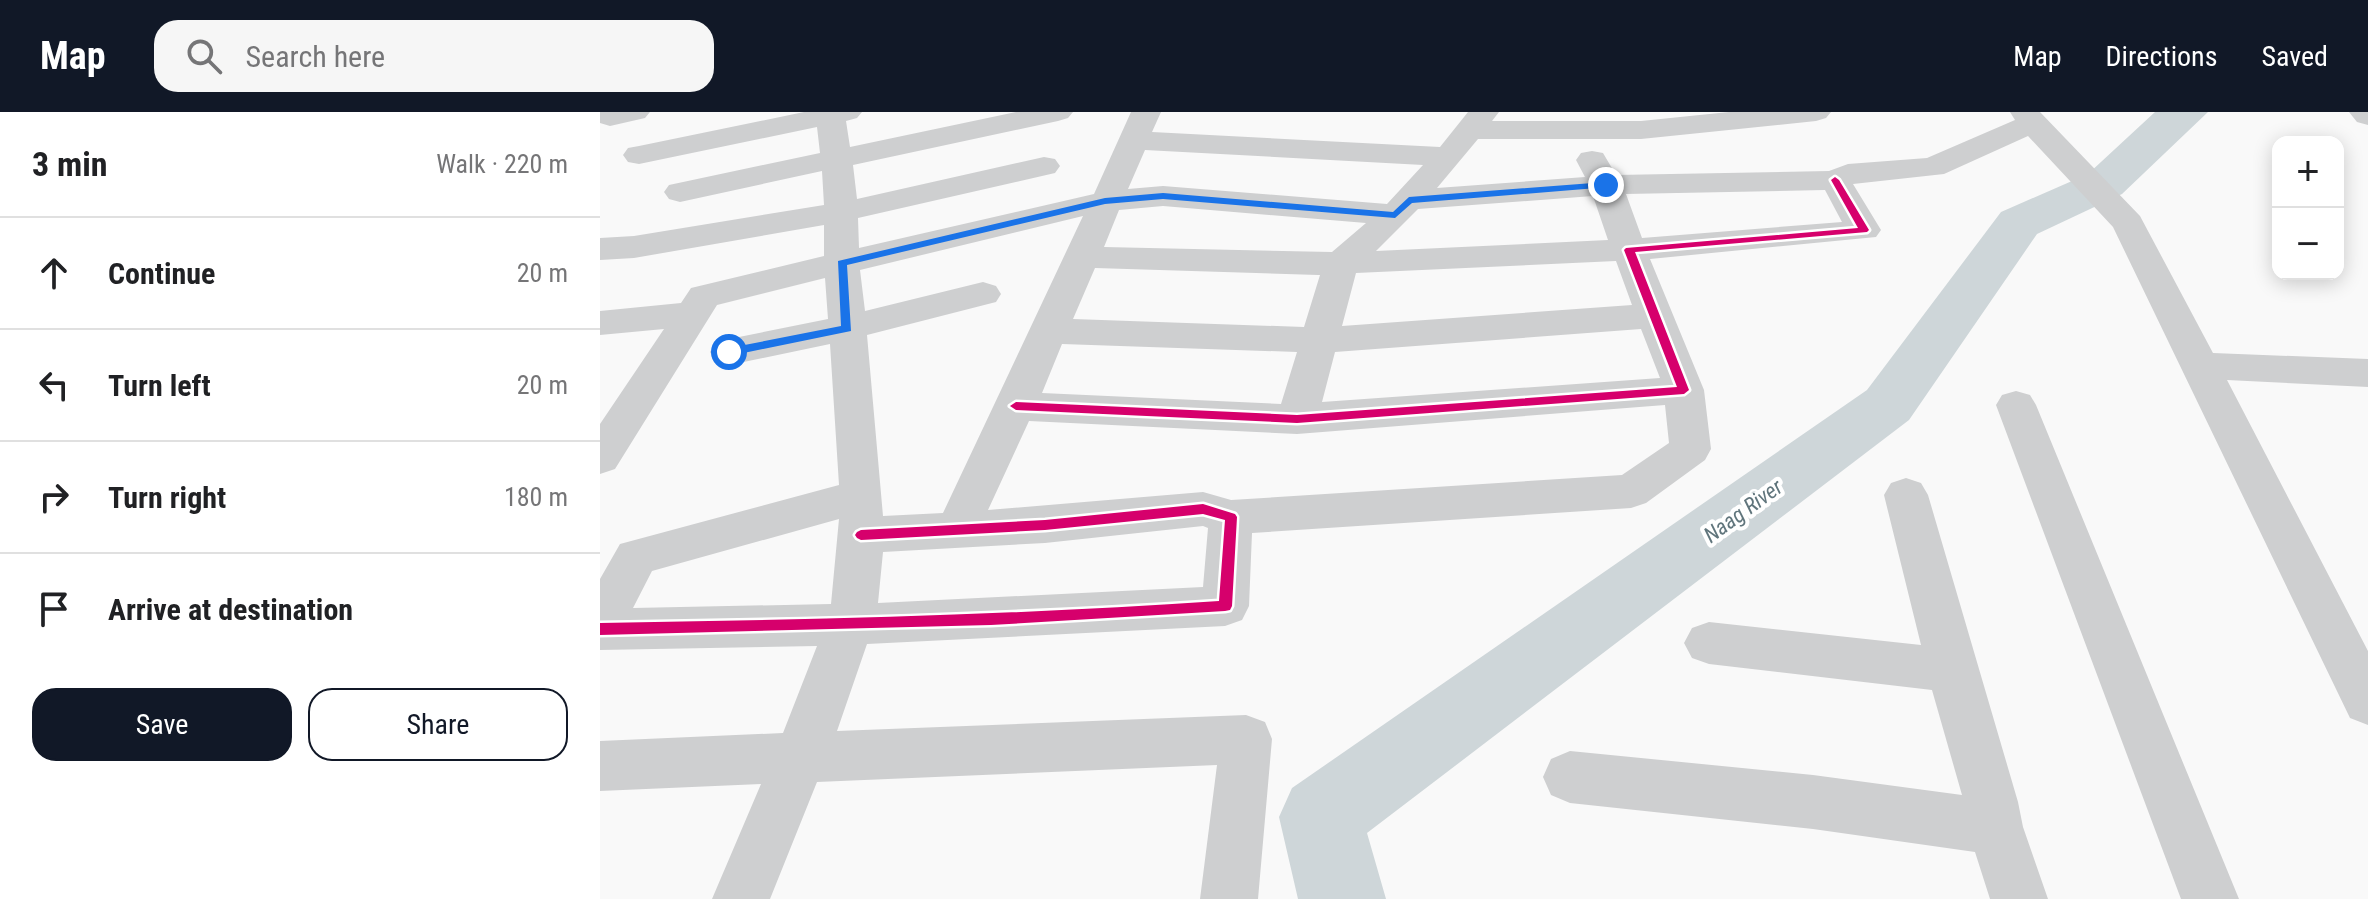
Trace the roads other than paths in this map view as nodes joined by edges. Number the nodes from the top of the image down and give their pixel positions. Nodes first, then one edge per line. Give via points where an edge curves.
1 (1058, 112) edge
2 (1816, 112) edge
3 (836, 113) edge
4 (1779, 114) edge
5 (2029, 118) edge
6 (1477, 121) edge
7 (1644, 121) edge
8 (1139, 126) edge
9 (1575, 129) junction
10 (639, 155) dead end
11 (1448, 157) junction
12 (837, 159) junction
13 (1044, 166) dead end
14 (1835, 180) junction
15 (1606, 185) junction
16 (680, 192) dead end
17 (1105, 201) junction
18 (1402, 208) junction
19 (842, 212) junction
20 (605, 238) edge
21 (1629, 250) junction
22 (1082, 257) junction
23 (842, 263) junction
24 (1341, 263) junction
25 (983, 294) dead end
26 (692, 314) junction
27 (1655, 316) junction
28 (600, 323) edge
29 (847, 328) junction
30 (1049, 331) junction
31 (1319, 340) junction
32 (729, 352) dead end
33 (2201, 366) junction
34 (2368, 373) edge
35 (1684, 390) junction
36 (618, 404) edge
37 (2016, 405) dead end
38 (1016, 406) junction
39 (1297, 419) junction
40 (600, 458) edge
41 (1906, 495) dead end
42 (861, 516) junction
43 (1231, 517) junction
44 (957, 529) junction
45 (600, 623) edge
46 (851, 625) junction
47 (600, 629) edge
48 (1709, 643) dead end
49 (1952, 670) junction
50 (2368, 702) edge
51 (799, 758) junction
52 (600, 766) edge
53 (1570, 777) dead end
54 (1995, 827) junction
55 (741, 899) edge
56 (1229, 899) edge
57 (2019, 899) edge
58 (2210, 899) edge

1 - 12 street
2 - 4 street
3 - 10 street
3 - 12 street
4 - 7 street
5 - 14 street via 1933,167 1848,174
5 - 33 street via 2128,223
6 - 9 street
6 - 11 street
7 - 9 street
8 - 11 street
8 - 17 street
9 - 15 street
11 - 18 street
12 - 16 street
12 - 19 street
13 - 19 street
14 - 15 street
14 - 21 street via 1864,230
15 - 18 street
15 - 21 street
17 - 18 street via 1163,196
17 - 22 street
17 - 23 street
18 - 24 street
19 - 20 street via 634,247
19 - 23 street
21 - 24 street
21 - 27 street
22 - 24 street
22 - 30 street
23 - 26 street via 704,296
23 - 29 street
24 - 31 street
25 - 29 street
26 - 28 street
26 - 36 street
27 - 31 street
27 - 35 street
29 - 32 street
29 - 42 street
30 - 31 street
30 - 38 street
31 - 39 street
33 - 34 street
33 - 50 street
35 - 39 street
35 - 43 street via 1690,449 1631,491
36 - 40 street
37 - 58 street
38 - 39 street
38 - 44 street
41 - 49 street
42 - 44 street
42 - 45 street via 636,557
42 - 46 street
43 - 44 street via 1203,509
43 - 46 street via 1225,606
46 - 47 street
46 - 51 street
48 - 49 street
49 - 54 street
51 - 52 street
51 - 55 street
51 - 56 street via 1246,739
53 - 54 street
54 - 57 street

